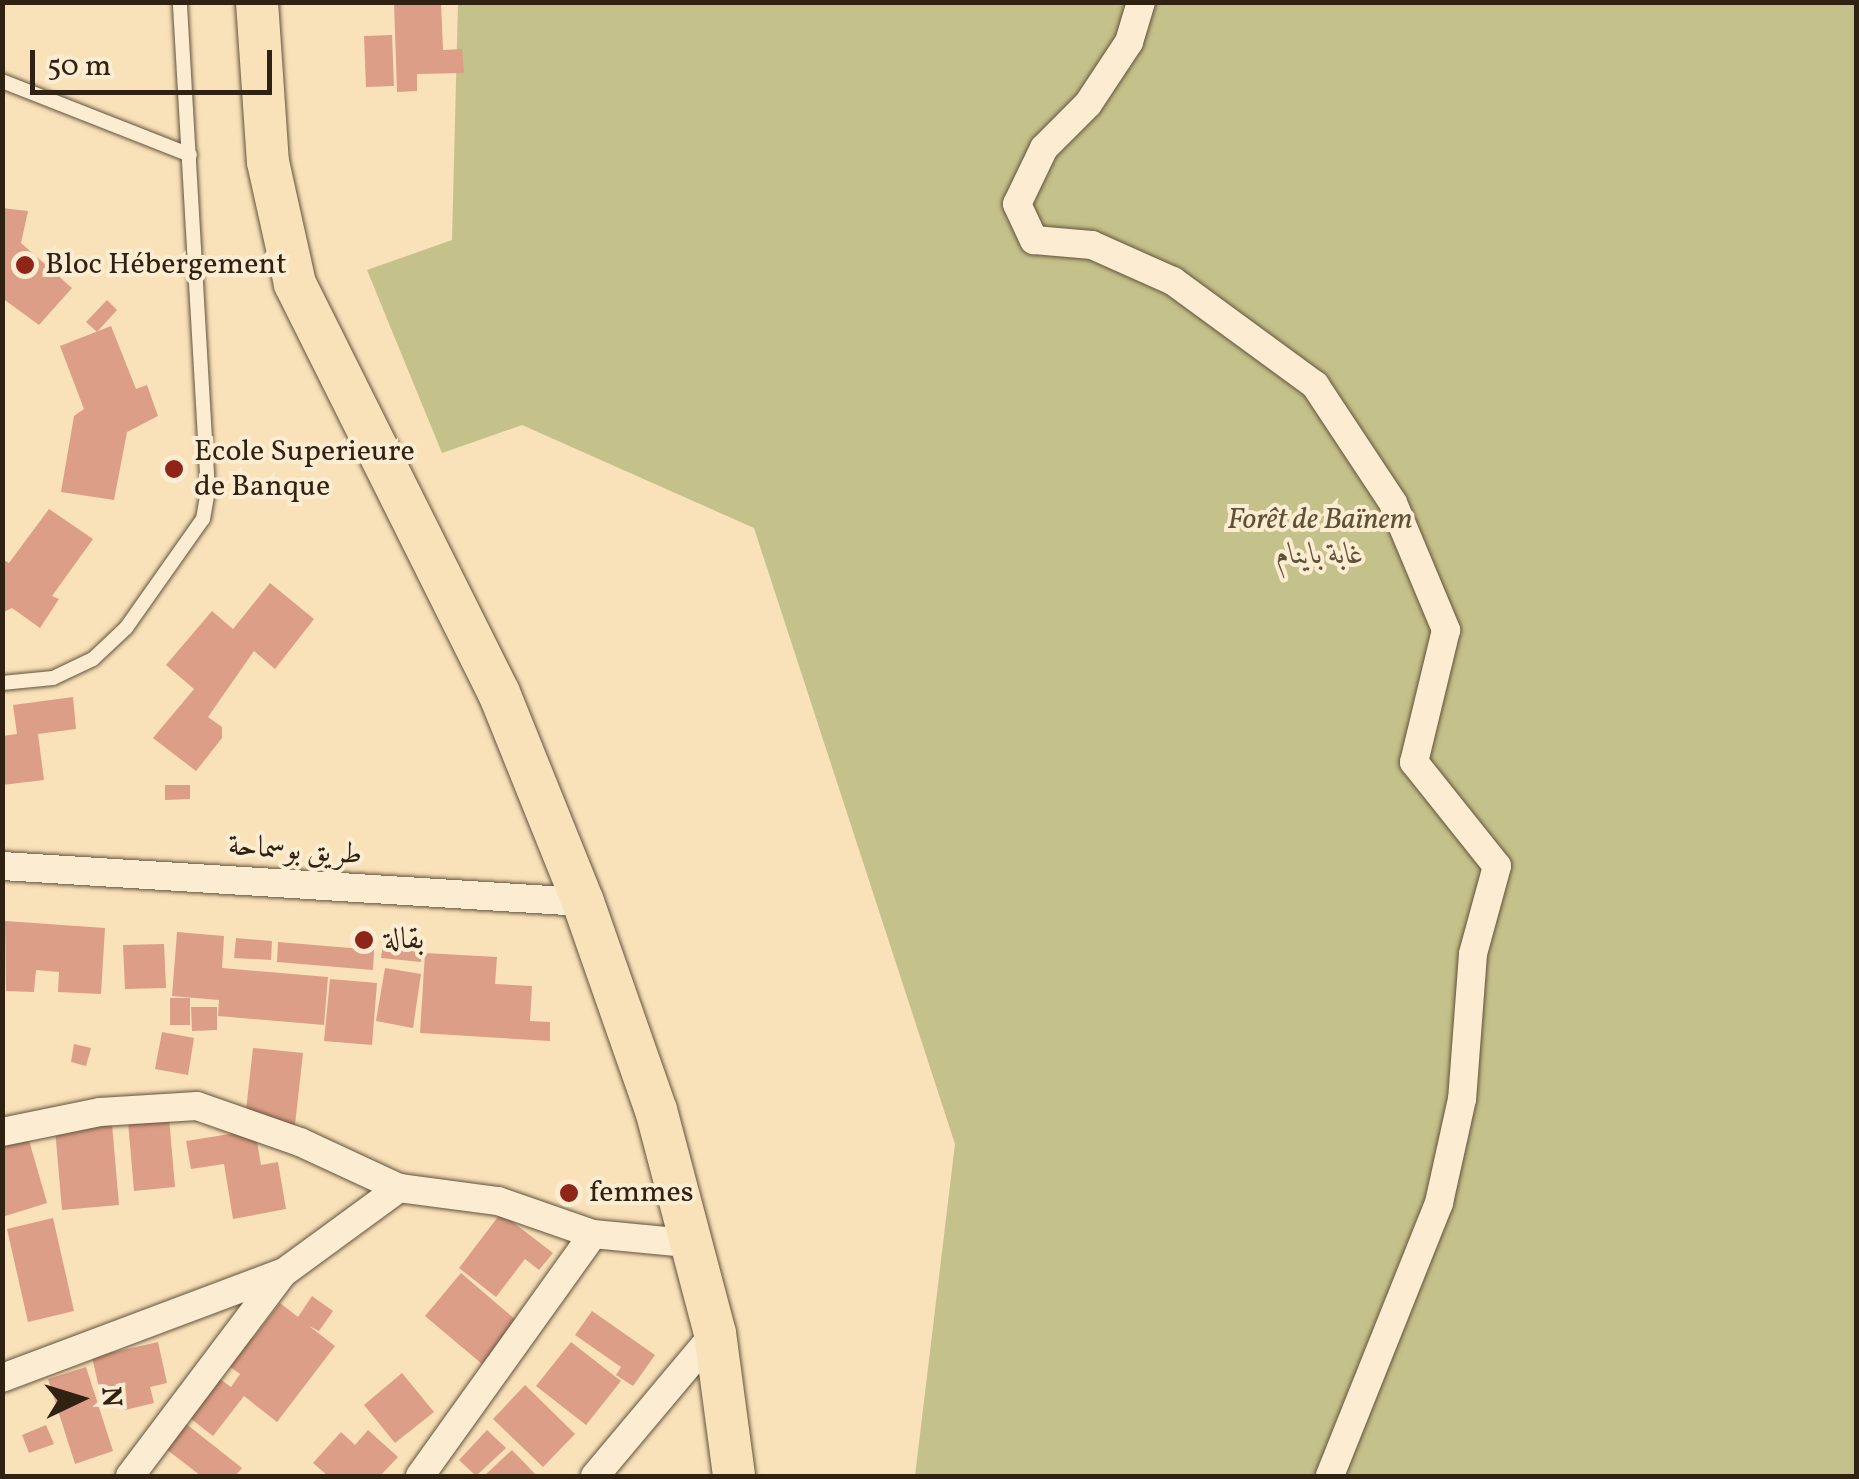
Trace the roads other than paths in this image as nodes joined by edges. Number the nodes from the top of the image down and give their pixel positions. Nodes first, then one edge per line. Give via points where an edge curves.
1 (180, 2) edge
2 (258, 2) edge
3 (1141, 2) edge
4 (2, 82) edge
5 (190, 155) junction
6 (2, 682) edge
7 (2, 866) edge
8 (583, 902) junction
9 (2, 1132) edge
10 (398, 1188) junction
11 (593, 1234) junction
12 (687, 1244) junction
13 (283, 1273) junction
14 (715, 1333) junction
15 (2, 1378) edge
16 (130, 1476) edge
17 (420, 1476) edge
18 (596, 1476) edge
19 (734, 1476) edge
20 (1330, 1476) edge

1 - 5 lane
2 - 8 main road via 268,162 296,284 499,693
3 - 20 street via 1129,42 1088,104 1044,148 1018,204 1034,240 1092,245 1173,281 1315,386 1393,503 1446,630 1414,762 1497,866 1473,954 1462,1098 1440,1202
4 - 5 lane
5 - 6 lane via 208,492 204,519 126,628 92,659 53,678
7 - 8 street, طريق بوسماحة
8 - 12 main road via 656,1110
9 - 10 street via 100,1112 196,1106 300,1142
10 - 11 street via 498,1201
10 - 13 street
11 - 12 street
11 - 17 street
12 - 14 main road
13 - 15 street
13 - 16 street
14 - 18 street
14 - 19 main road

